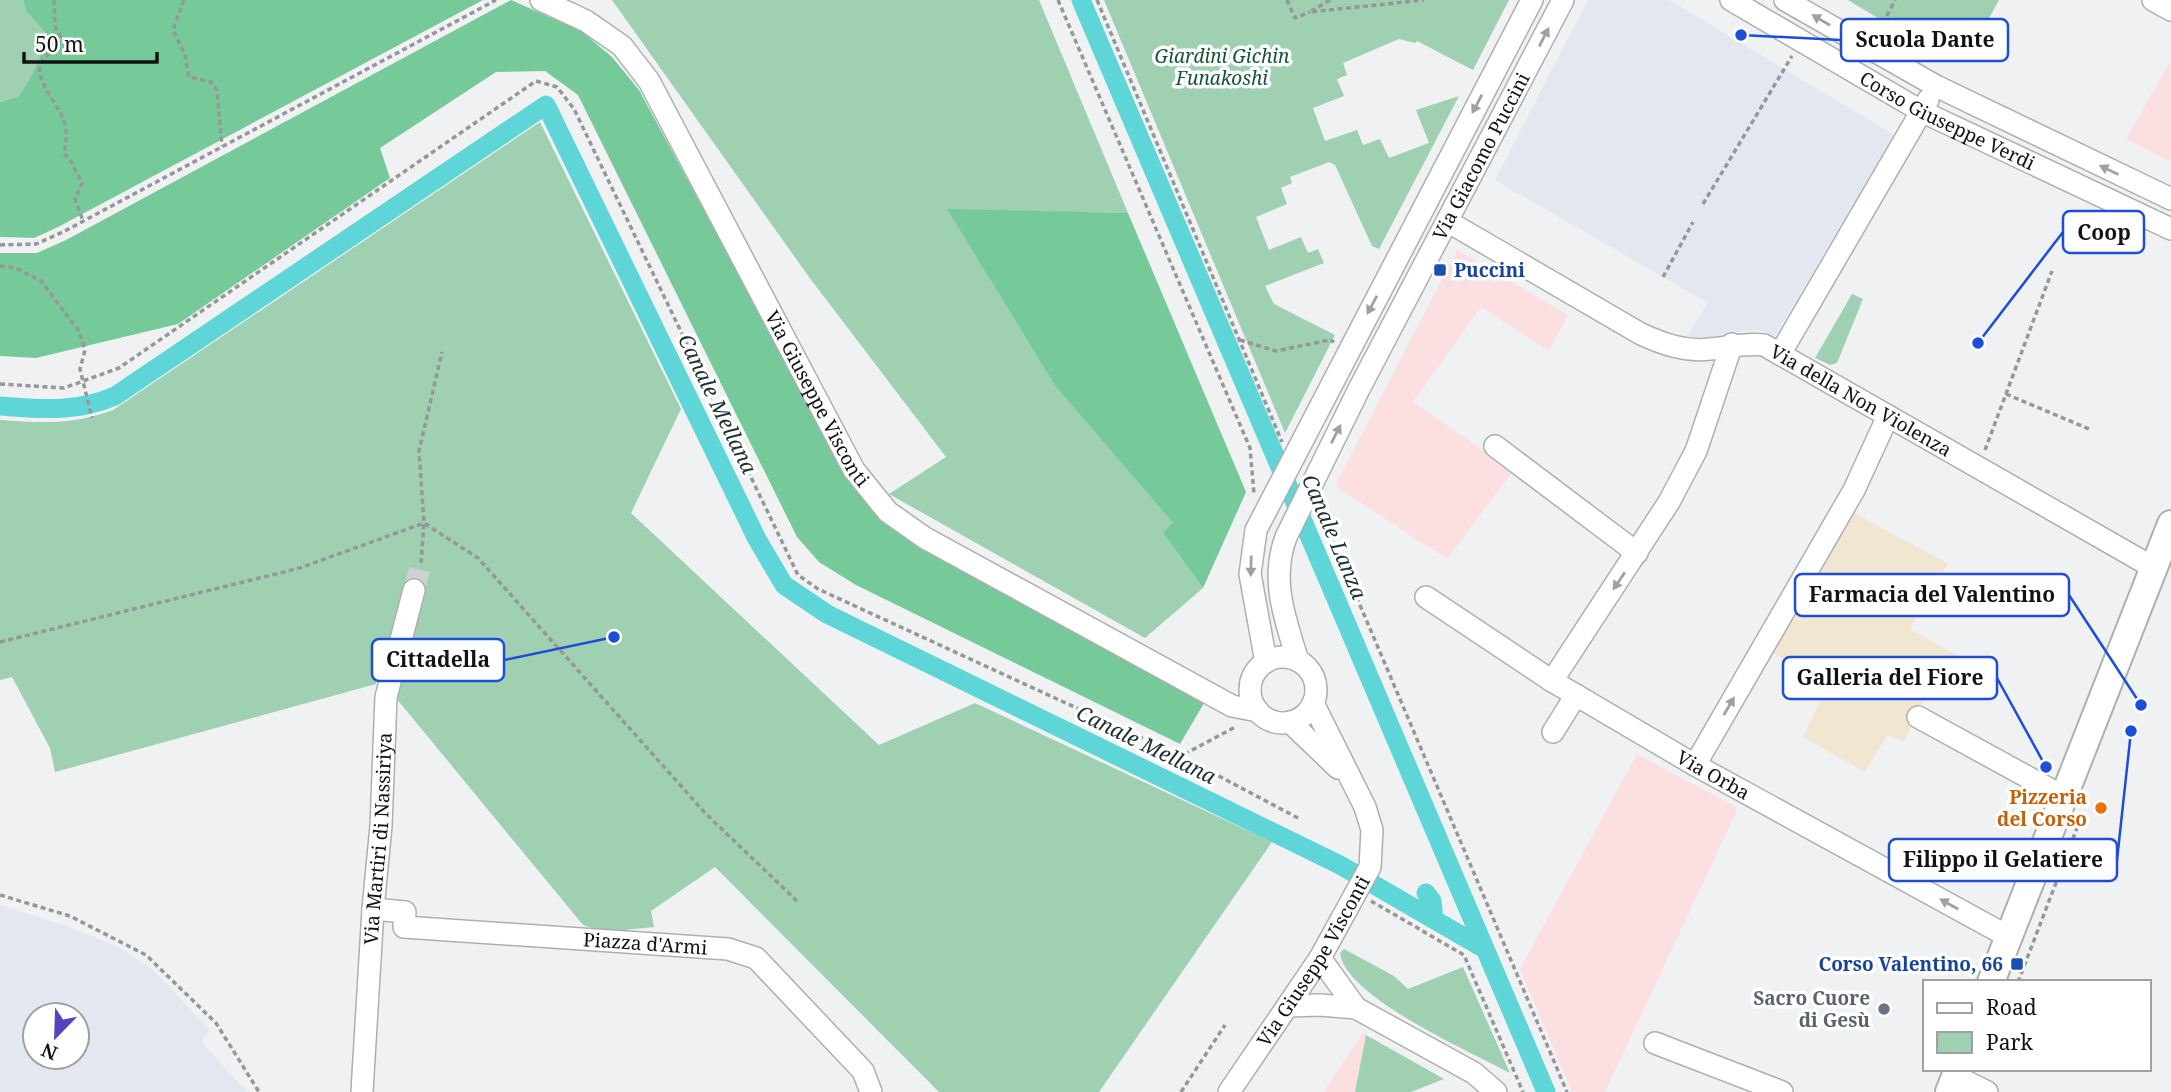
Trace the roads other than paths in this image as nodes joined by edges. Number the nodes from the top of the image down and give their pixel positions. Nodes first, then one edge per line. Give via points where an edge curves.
1 (541, 0) edge
2 (1532, 0) edge
3 (1563, 0) edge
4 (1731, 0) edge
5 (1785, 0) edge
6 (2153, 0) edge
7 (2171, 10) edge
8 (1936, 86) junction
9 (1921, 111) junction
10 (2171, 199) edge
11 (1447, 221) junction
12 (2171, 229) edge
13 (1732, 344) junction
14 (1780, 354) junction
15 (1334, 376) junction
16 (1359, 389) junction
17 (1888, 416) junction
18 (1495, 446) dead end
19 (2171, 524) edge
20 (1637, 553) junction
21 (2161, 564) edge
22 (414, 590) tunnel mouth
23 (1426, 597) dead end
24 (1298, 661) junction
25 (1266, 662) junction
26 (1251, 681) junction
27 (1552, 681) junction
28 (1205, 690) junction
29 (1576, 695) junction
30 (1313, 703) junction
31 (1259, 712) junction
32 (1918, 717) dead end
33 (1290, 722) junction
34 (1553, 732) dead end
35 (1695, 765) junction
36 (1353, 785) junction
37 (2064, 797) junction
38 (373, 909) junction
39 (2009, 937) junction
40 (1320, 958) junction
41 (1993, 980) edge
42 (1288, 1006) junction
43 (1356, 1009) junction
44 (1655, 1043) dead end
45 (1954, 1079) edge
46 (362, 1092) edge
47 (871, 1092) edge
48 (1229, 1092) edge
49 (1496, 1092) edge
50 (1782, 1092) edge
51 (1987, 1092) edge

1 - 28 street, Via Giuseppe Visconti via 586,20 622,46 649,81 854,470 888,512 925,538
2 -> 15 street, Via Giacomo Puccini
11 -> 3 street, Via Giacomo Puccini
4 - 9 street, Corso Giuseppe Verdi
8 -> 5 street, Corso Giuseppe Verdi
6 - 7 street
8 - 9 street
10 -> 8 street, Corso Giuseppe Verdi
9 - 12 street, Corso Giuseppe Verdi
9 - 14 street
11 - 13 street, Via della Non Violenza via 1651,339 1671,347 1709,349
11 - 16 street, Via Giacomo Puccini
13 - 14 street, Via della Non Violenza via 1764,345
13 - 20 street via 1696,451
14 - 17 street, Via della Non Violenza
15 - 16 street
15 -> 25 street, Via Giacomo Puccini via 1256,530 1250,574
24 -> 16 street, Via Giacomo Puccini via 1279,592 1279,555
17 - 21 street, Via della Non Violenza
35 -> 17 street via 1844,506
18 - 20 street
19 - 21 main road
20 -> 27 street
21 - 37 main road
22 - 38 street, Via Martiri di Nassiriya via 386,697
23 - 27 street, Via Orba
24 - 25 street via 1277,658
24 - 30 street via 1315,684
25 - 26 street
26 - 28 street via 1229,691
26 - 31 street
27 - 29 street, Via Orba
28 - 31 street, Via Giuseppe Visconti via 1232,706
29 - 34 street
29 - 35 street, Via Orba
30 - 33 street via 1300,719
30 - 36 street, Via Giuseppe Visconti
31 - 33 street via 1269,720
32 - 37 street
33 - 36 street, Via Giuseppe Visconti
39 -> 35 street, Via Orba
36 - 40 street, Via Giuseppe Visconti via 1372,830 1370,867
37 - 39 main road
38 - 46 street, Via Martiri di Nassiriya
38 - 47 street, Piazza d'Armi via 405,912 404,928 728,949 757,958 863,1071
39 - 41 main road
40 - 42 street, Via Giuseppe Visconti
40 - 43 street
42 - 43 street
42 - 48 street, Via Giuseppe Visconti
43 - 49 street via 1474,1073
44 - 50 street
45 - 51 street

